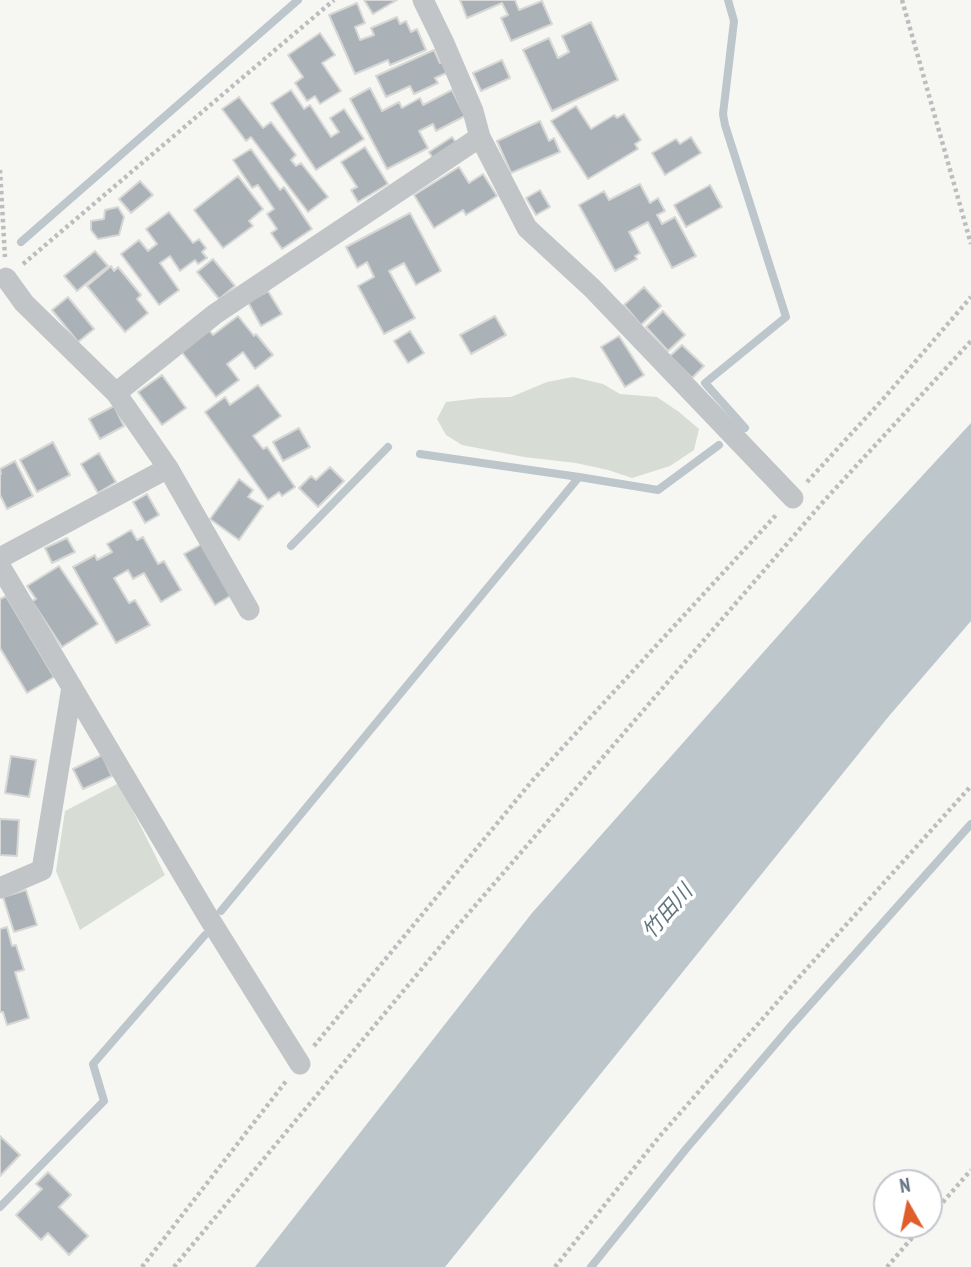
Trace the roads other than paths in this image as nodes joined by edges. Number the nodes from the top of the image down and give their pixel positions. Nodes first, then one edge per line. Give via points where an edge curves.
1 (423, 0) edge
2 (480, 137) junction
3 (6, 278) road end
4 (116, 393) junction
5 (168, 468) junction
6 (793, 498) road end
7 (0, 558) edge
8 (0, 566) edge
9 (249, 610) dead end
10 (72, 687) junction
11 (0, 888) edge
12 (299, 1064) road end

1 - 2 street via 473,111
2 - 4 street via 215,314
2 - 6 street via 527,228 592,288
3 - 4 street via 24,303
4 - 5 street
5 - 7 street
5 - 9 street
8 - 10 street
10 - 11 street via 42,870
10 - 12 street

